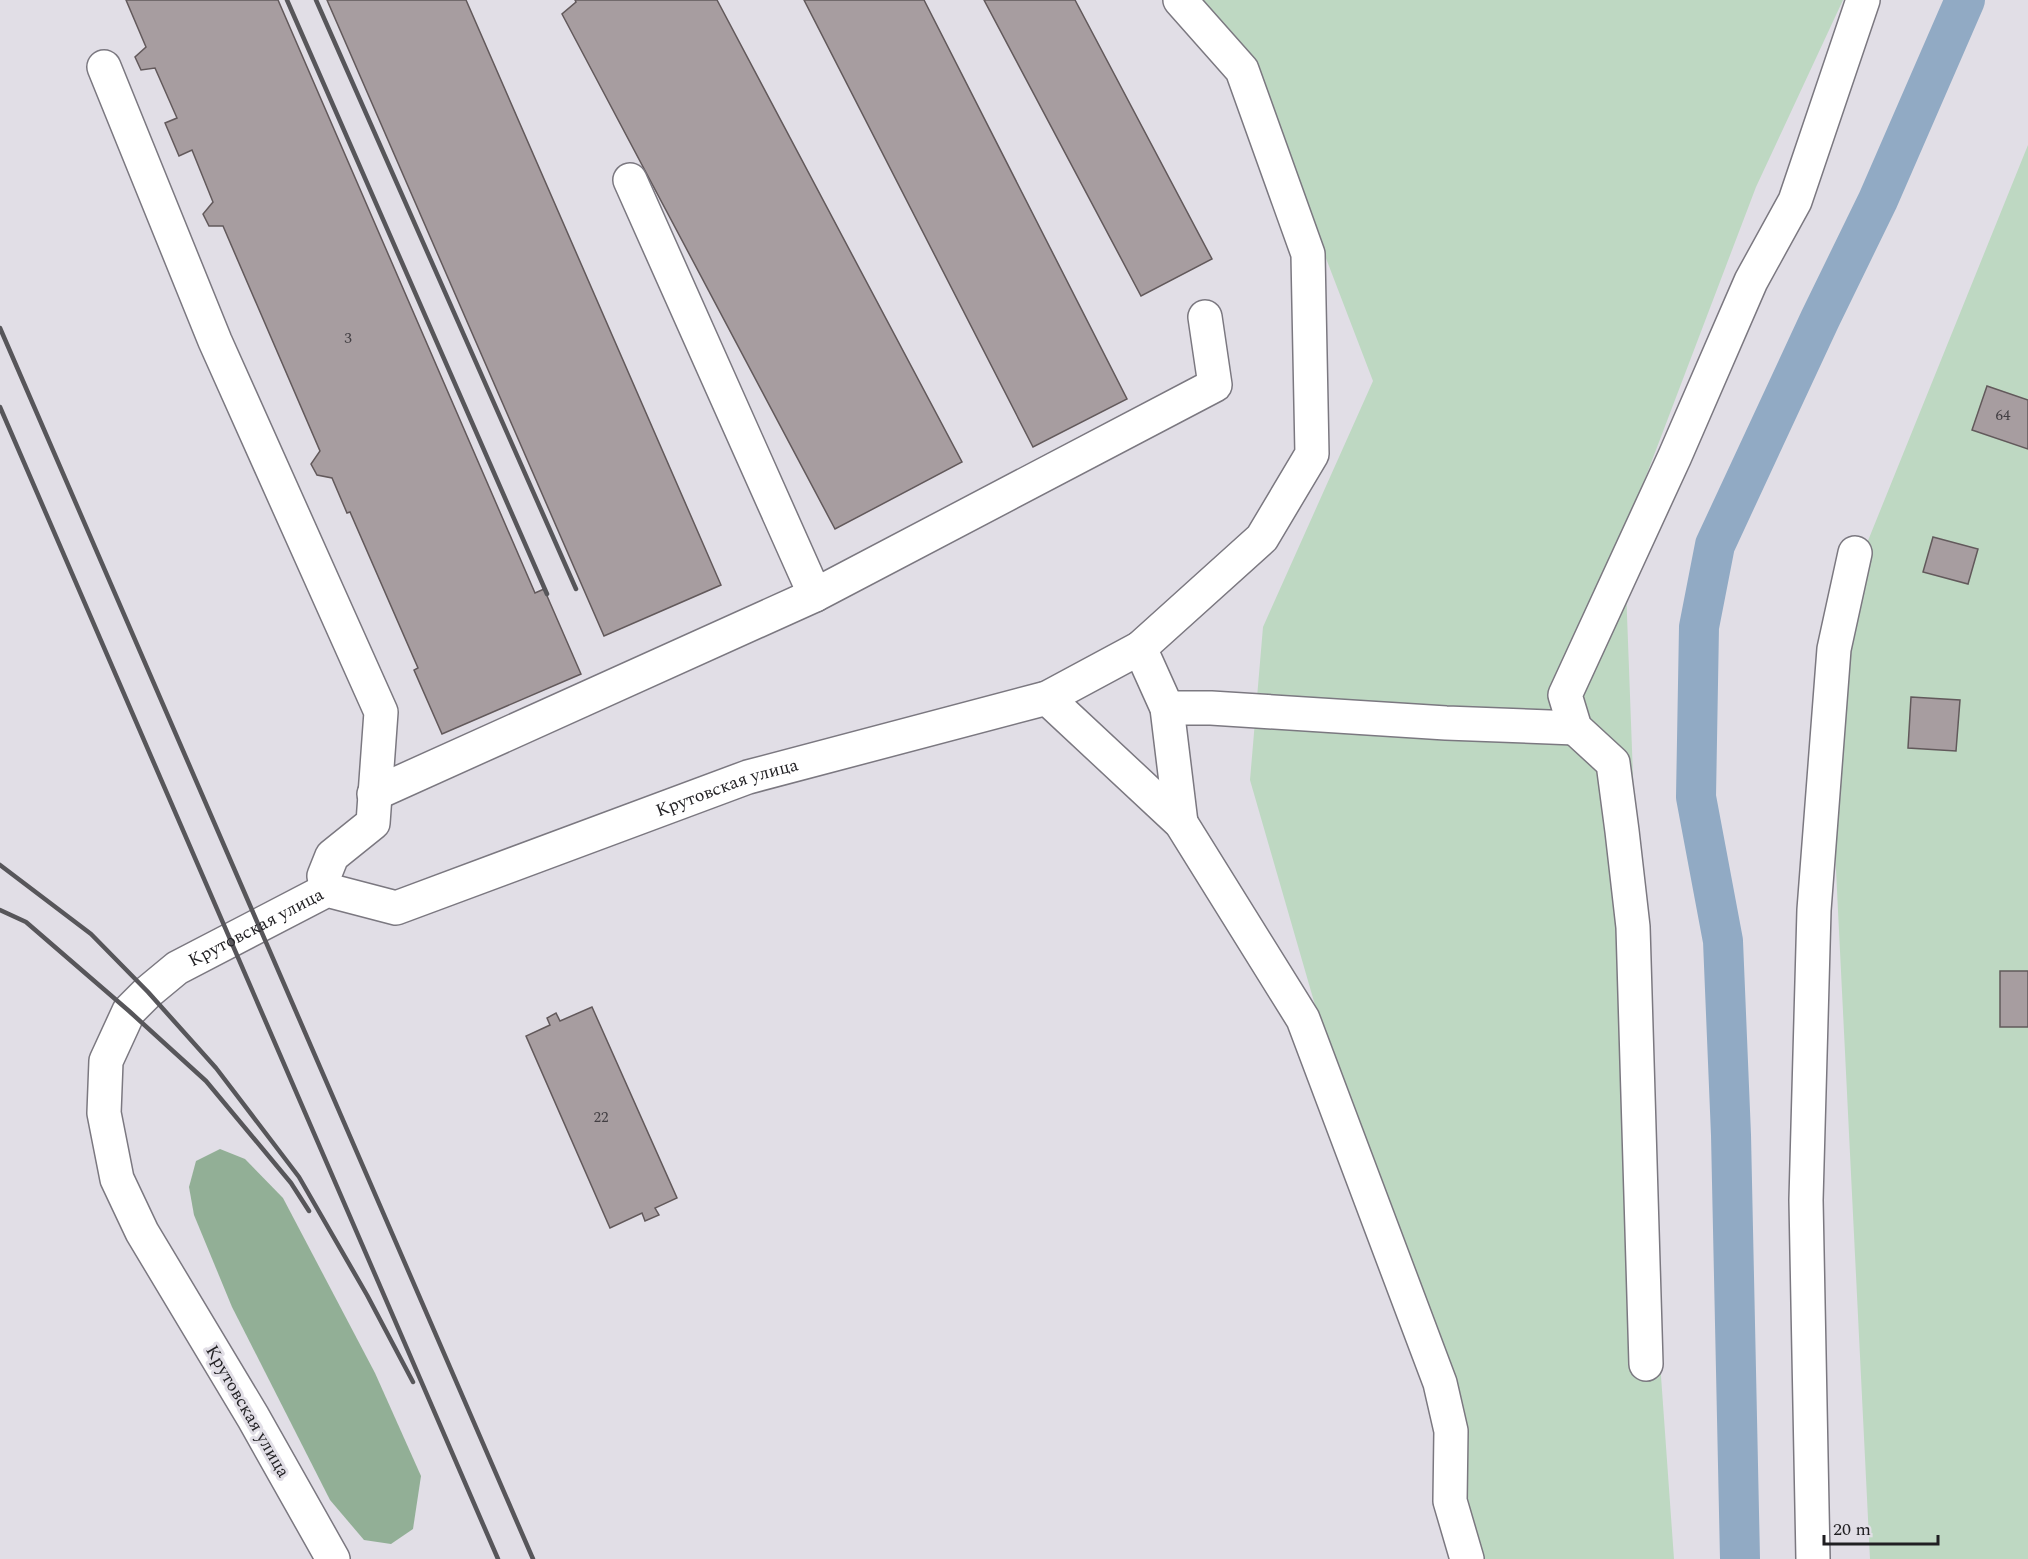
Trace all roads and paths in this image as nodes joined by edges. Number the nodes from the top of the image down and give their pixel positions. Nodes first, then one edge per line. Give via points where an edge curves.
1 (1180, 0) edge
2 (1863, 0) edge
3 (104, 66) dead end
4 (630, 180) dead end
5 (1205, 317) dead end
6 (1855, 553) dead end
7 (815, 595) junction
8 (1140, 648) junction
9 (1047, 698) junction
10 (1167, 708) junction
11 (1575, 728) junction
12 (374, 794) junction
13 (1181, 823) junction
14 (327, 890) junction
15 (1646, 1364) dead end
16 (333, 1559) edge
17 (1467, 1559) edge
18 (1813, 1559) edge

1 - 8 street, Крутовская улица via 1242,70 1308,254 1312,453 1262,538
2 - 11 street via 1795,201 1751,281 1565,695
3 - 12 street via 215,341 381,712
4 - 7 street
5 - 7 street via 1215,385
6 - 18 street via 1834,649 1814,910 1806,1200
7 - 12 street
8 - 9 street, Крутовская улица
8 - 10 street
9 - 13 street
9 - 14 street, Крутовская улица via 748,777 396,908
10 - 11 street
10 - 13 street
11 - 15 street via 1613,763 1633,927
12 - 14 street via 373,823 332,856 324,876
13 - 17 street via 1303,1019 1440,1383 1451,1431 1450,1501
14 - 16 street, Крутовская улица via 177,968 148,992 129,1011 106,1061 104,1113 117,1179 141,1232

